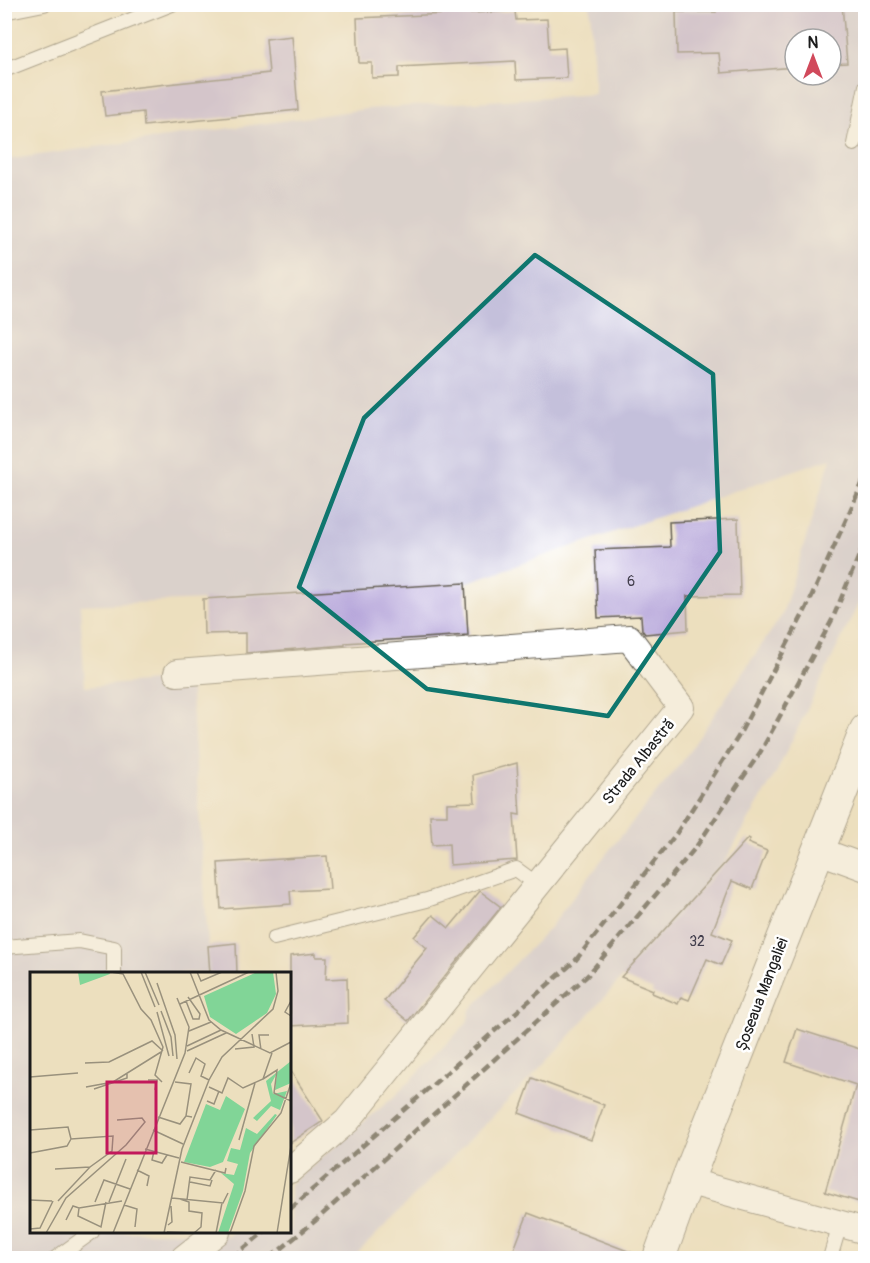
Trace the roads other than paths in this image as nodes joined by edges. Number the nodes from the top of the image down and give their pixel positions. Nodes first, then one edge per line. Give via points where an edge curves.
1 (44, 4) edge
2 (172, 4) edge
3 (4, 12) edge
4 (4, 70) edge
5 (866, 86) edge
6 (854, 144) dead end
7 (177, 673) dead end
8 (866, 730) edge
9 (817, 850) junction
10 (866, 868) edge
11 (538, 885) junction
12 (274, 938) dead end
13 (4, 947) edge
14 (114, 972) edge
15 (291, 1169) edge
16 (687, 1181) junction
17 (840, 1224) junction
18 (866, 1231) edge
19 (91, 1233) edge
20 (216, 1233) edge
21 (57, 1258) edge
22 (184, 1258) edge
23 (659, 1258) edge
24 (830, 1258) edge

1 - 3 lane
2 - 4 lane
5 - 6 lane
7 - 11 street, Strada Albastră via 629,638 681,707
8 - 9 street, Șoseaua Mangaliei
9 - 10 street
9 - 16 street, Șoseaua Mangaliei
11 - 12 lane via 516,869 427,900
11 - 15 street, Strada Albastră via 347,1121
13 - 14 lane via 79,941 114,948
16 - 17 street
16 - 23 street, Șoseaua Mangaliei
17 - 18 street
17 - 24 lane
19 - 21 lane
20 - 22 street

